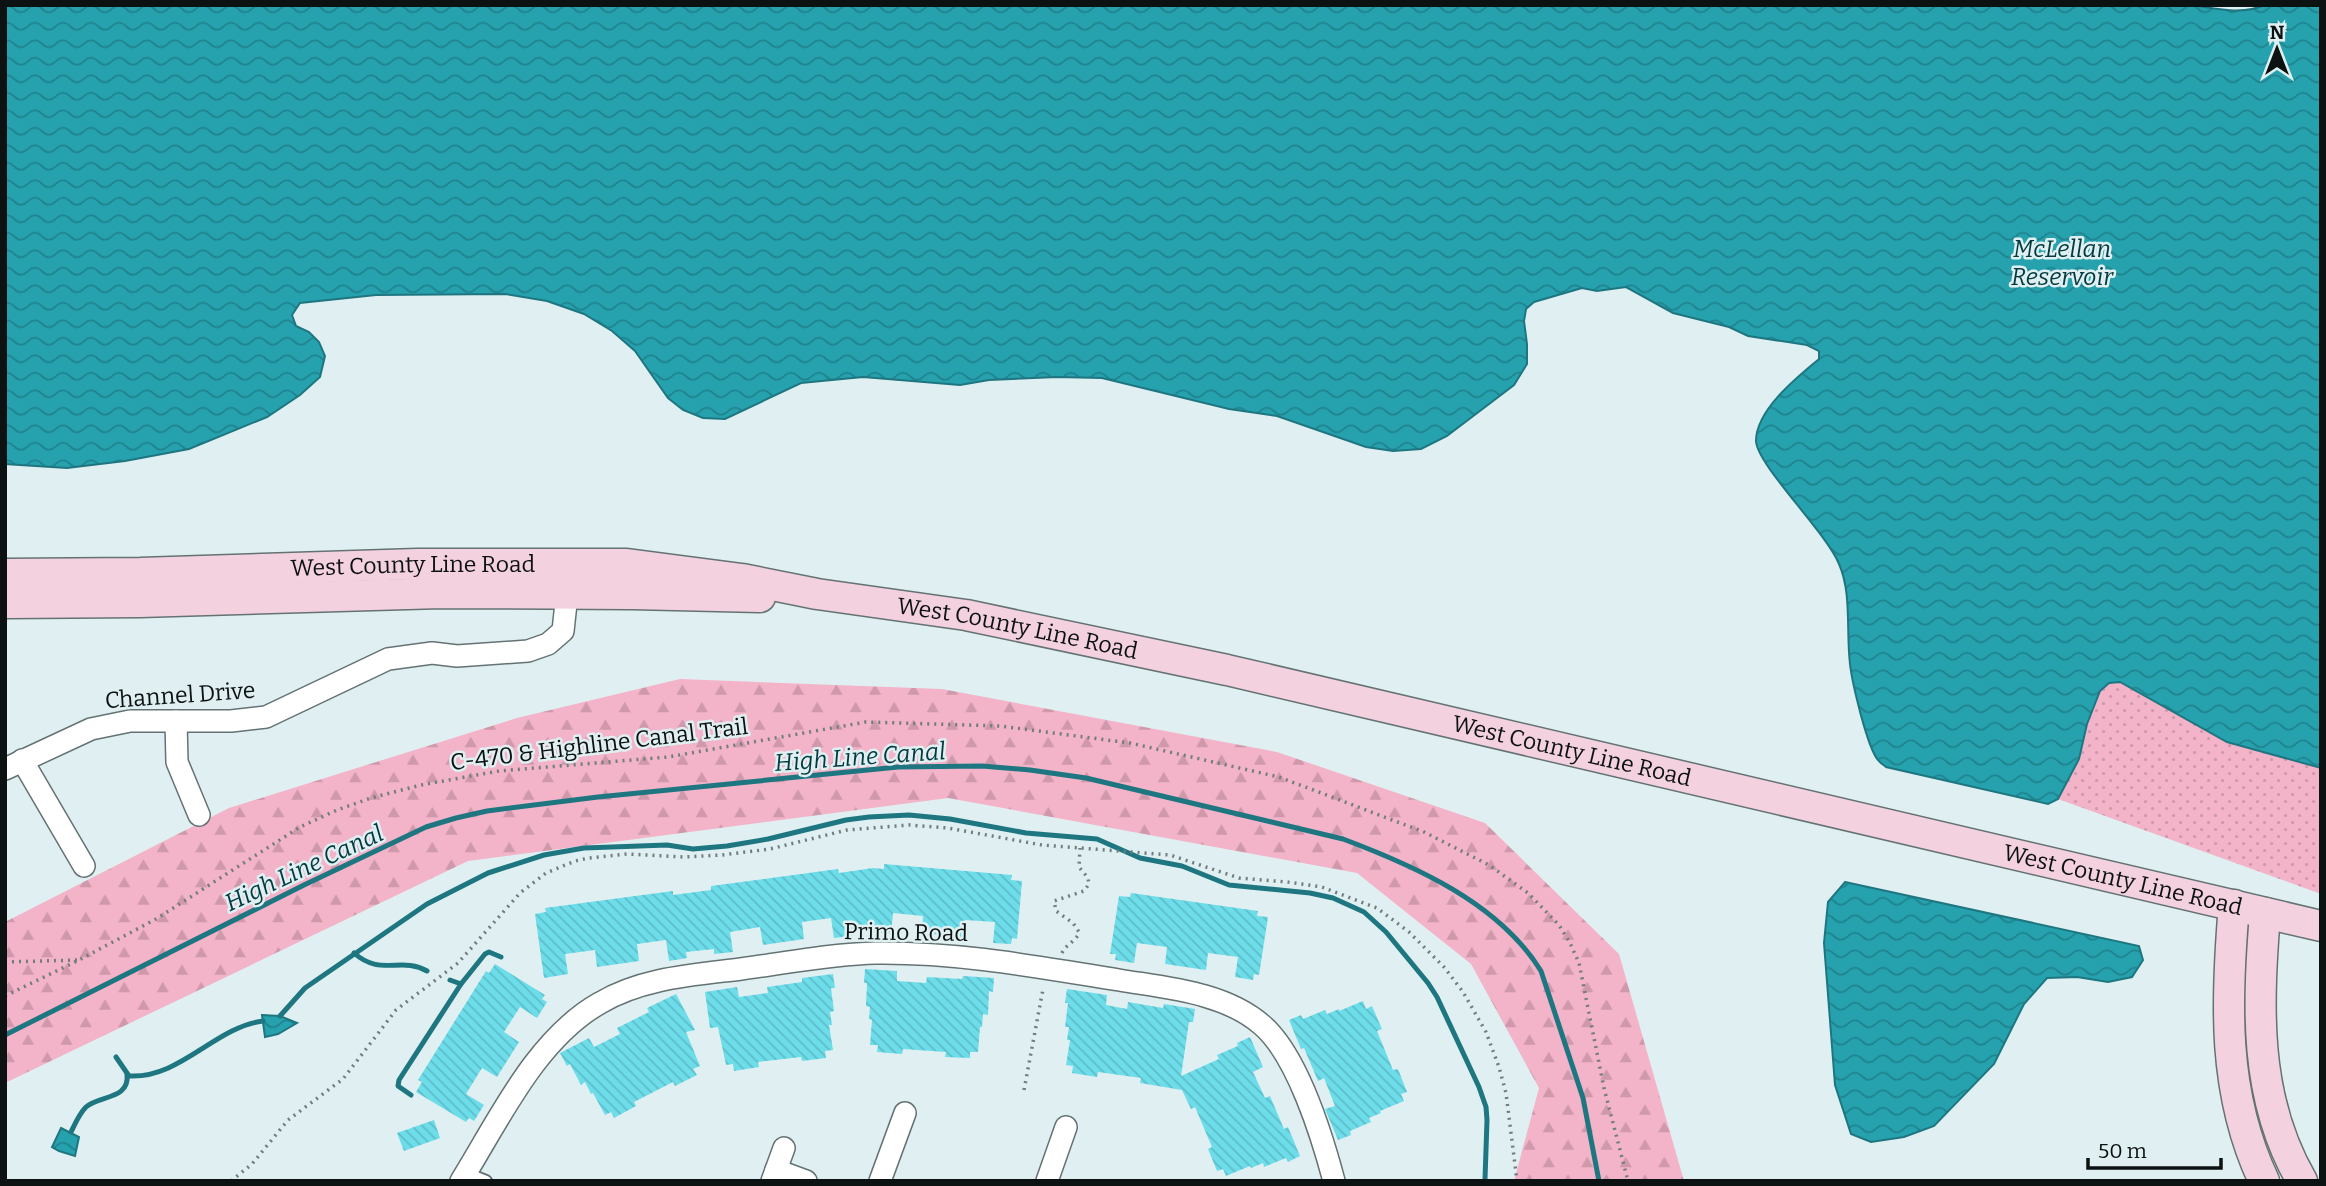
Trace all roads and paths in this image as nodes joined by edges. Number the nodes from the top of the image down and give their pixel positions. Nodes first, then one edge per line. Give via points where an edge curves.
1 (5, 574) edge
2 (567, 593) junction
3 (817, 594) junction
4 (5, 603) edge
5 (176, 721) junction
6 (14, 764) edge
7 (199, 815) dead end
8 (84, 866) dead end
9 (2234, 905) junction
10 (2265, 913) junction
11 (2321, 926) edge
12 (79, 960) junction
13 (5, 962) edge
14 (5, 996) edge
15 (905, 1113) dead end
16 (1066, 1127) dead end
17 (784, 1148) dead end
18 (774, 1175) edge
19 (464, 1177) edge
20 (231, 1181) edge
21 (486, 1181) edge
22 (806, 1181) edge
23 (880, 1181) edge
24 (1047, 1181) edge
25 (1335, 1181) edge
26 (1517, 1181) edge
27 (1628, 1181) edge
28 (2264, 1181) edge
29 (2302, 1181) edge

1 - 3 main road, West County Line Road via 627,564
2 - 3 main road, West County Line Road via 742,598
2 - 4 main road, West County Line Road
2 - 5 street, Channel Drive via 563,631 548,644 528,651 388,659 266,717
3 - 9 main road, West County Line Road via 966,615 1227,670
5 - 6 street, Channel Drive via 130,721 91,729
5 - 7 street via 177,762
6 - 8 street
9 - 10 main road, West County Line Road
9 - 28 main road via 2229,980 2231,1066 2247,1140
10 - 11 main road, West County Line Road
10 - 29 main road via 2260,1014 2266,1090 2279,1135
12 - 13 path, C-470 & Highline Canal Trail
12 - 14 path
12 - 27 path, C-470 & Highline Canal Trail via 156,919 300,827 371,798 421,785 499,771 668,757 866,722 1000,726 1129,743 1279,777 1365,808 1489,865 1528,892 1559,925 1579,963
15 - 23 street
16 - 24 street
17 - 18 street
18 - 22 street
19 - 21 lane
19 - 25 street, Primo Road via 542,1052 601,1002 638,986 681,976 896,953 1018,963 1179,990 1241,1010 1285,1051
20 - 26 path via 252,1164 288,1120 343,1079 396,1010 458,963 520,893 546,873 608,855 722,855 770,849 847,830 909,825 1033,844 1170,855 1239,878 1322,887 1377,908 1444,967 1486,1032 1506,1093

